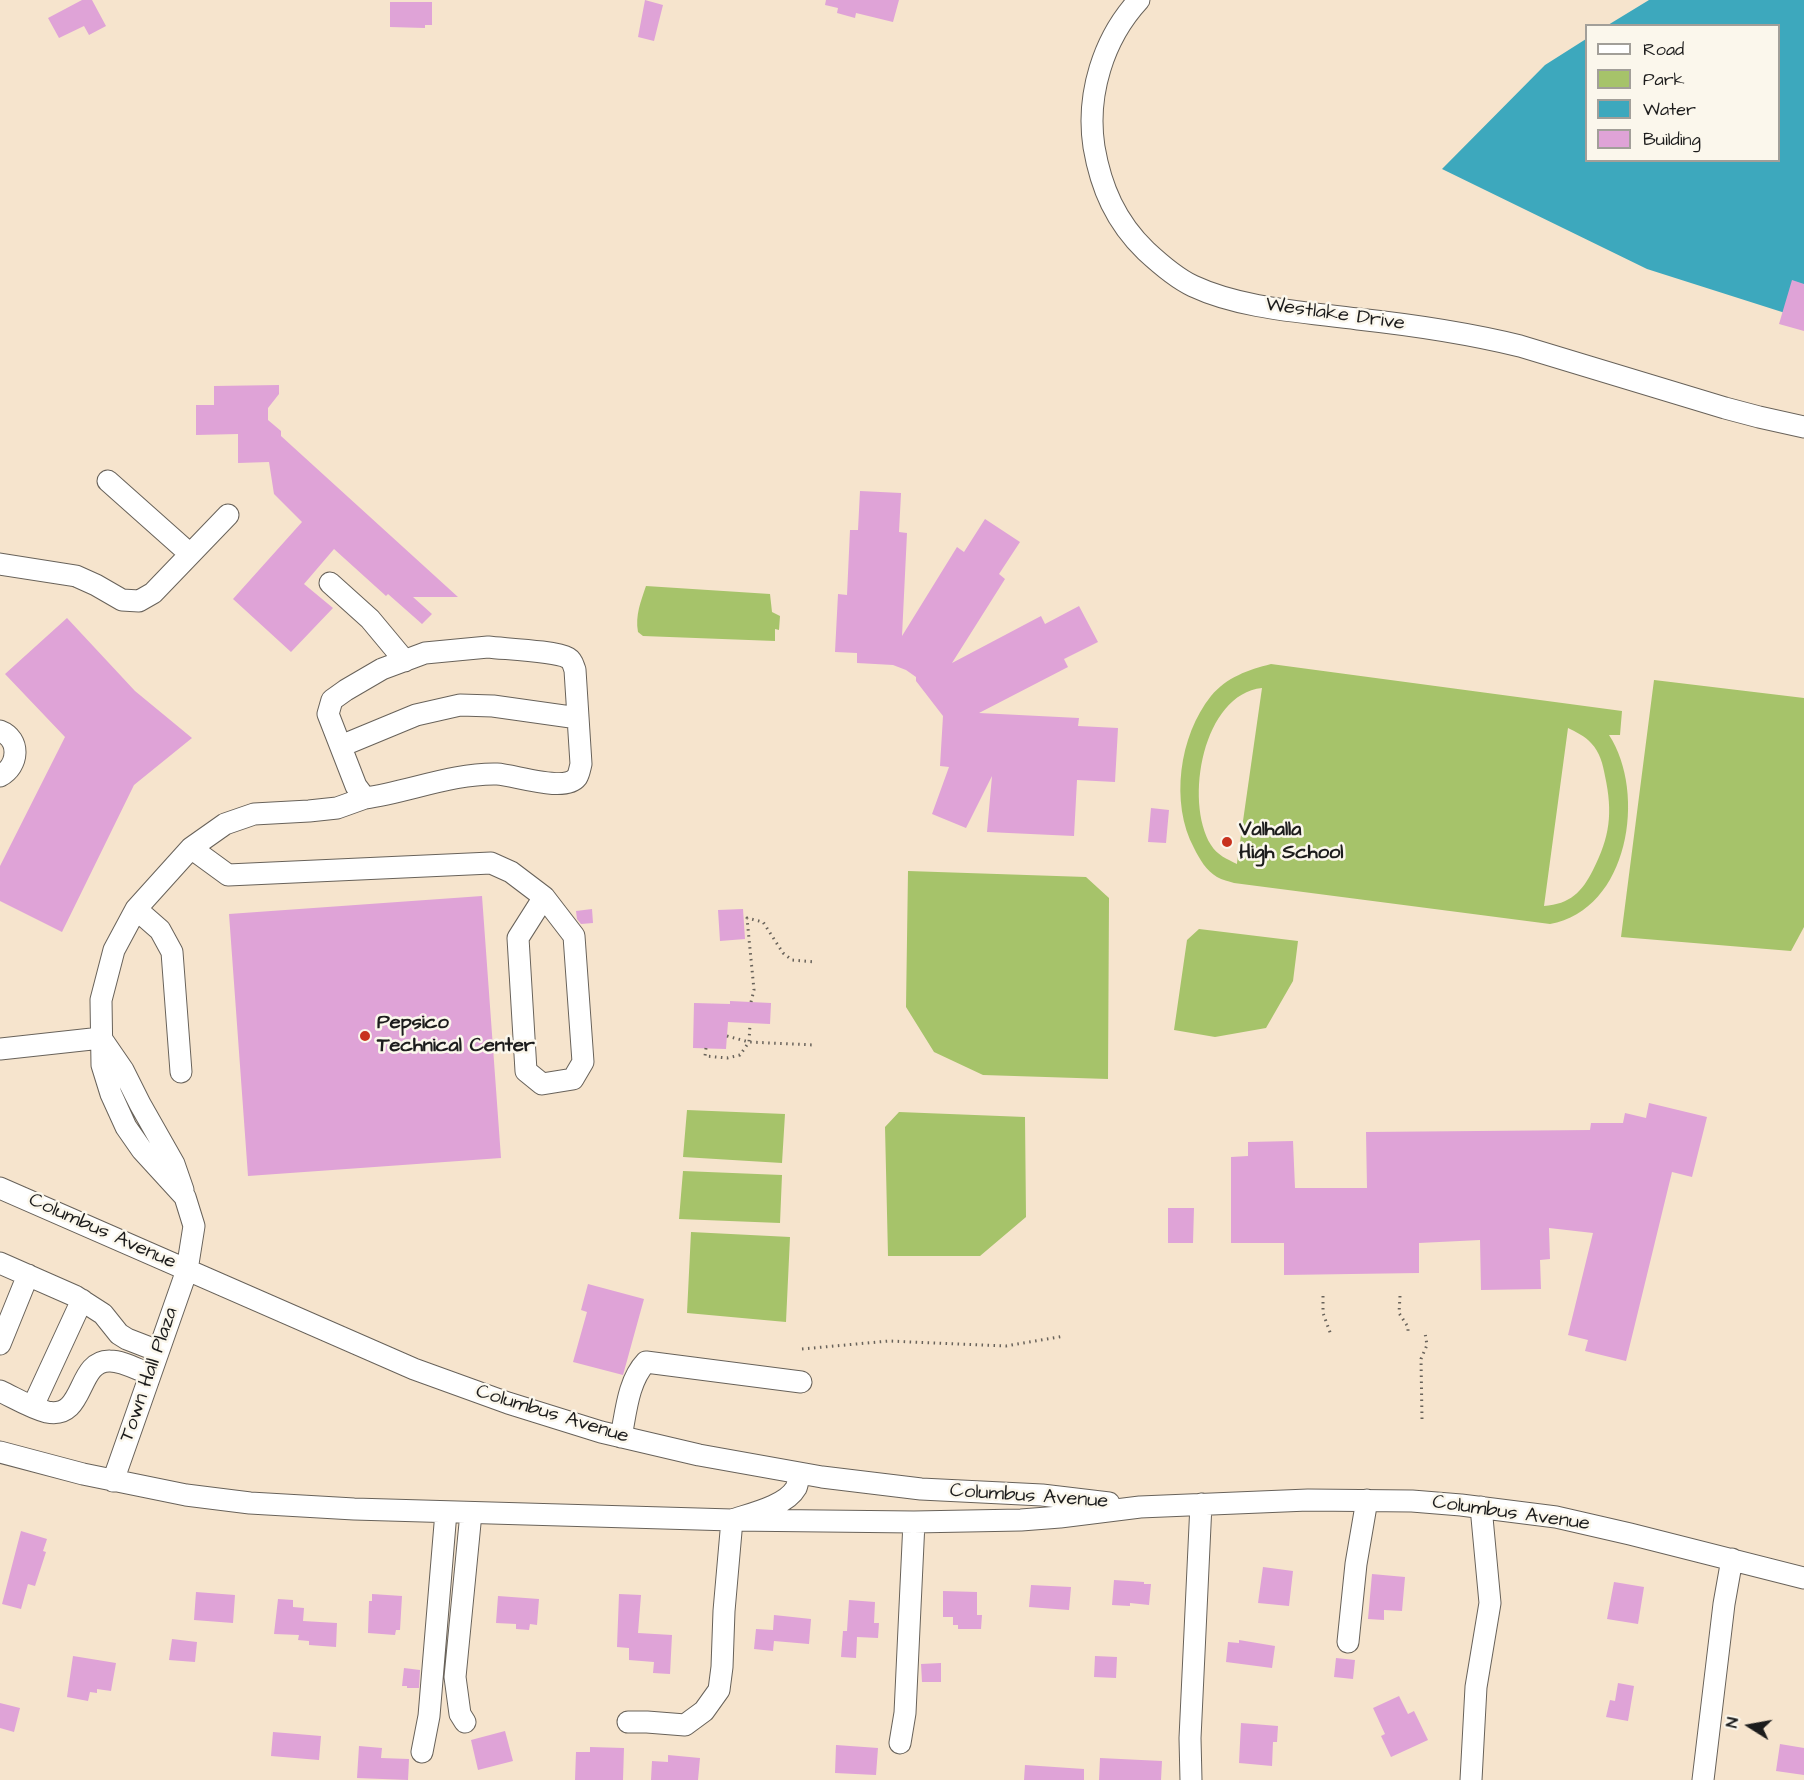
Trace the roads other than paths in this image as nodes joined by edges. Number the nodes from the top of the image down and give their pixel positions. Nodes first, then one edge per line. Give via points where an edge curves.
1 (1139, 0) edge
2 (1804, 426) edge
3 (108, 481) dead end
4 (228, 515) dead end
5 (190, 554) junction
6 (0, 564) edge
7 (330, 583) dead end
8 (405, 661) junction
9 (578, 718) junction
10 (0, 730) edge
11 (340, 746) junction
12 (0, 776) edge
13 (365, 798) junction
14 (191, 848) junction
15 (544, 897) junction
16 (136, 909) junction
17 (101, 1038) junction
18 (0, 1049) edge
19 (181, 1072) dead end
20 (0, 1188) edge
21 (0, 1263) edge
22 (187, 1270) junction
23 (28, 1275) junction
24 (82, 1300) junction
25 (0, 1344) edge
26 (158, 1351) junction
27 (150, 1374) junction
28 (801, 1383) dead end
29 (0, 1391) edge
30 (33, 1406) junction
31 (621, 1437) junction
32 (0, 1452) edge
33 (799, 1474) junction
34 (113, 1481) junction
35 (1367, 1500) junction
36 (1201, 1504) junction
37 (1140, 1507) junction
38 (1481, 1507) junction
39 (446, 1512) junction
40 (471, 1513) junction
41 (732, 1520) junction
42 (914, 1521) junction
43 (1732, 1559) junction
44 (1804, 1578) edge
45 (1348, 1642) dead end
46 (465, 1722) dead end
47 (628, 1722) dead end
48 (900, 1743) dead end
49 (422, 1752) dead end
50 (1191, 1780) edge
51 (1471, 1780) edge
52 (1704, 1780) edge

1 - 2 street, Westlake Drive via 1113,36 1103,59 1095,94 1093,142 1107,198 1121,222 1172,274 1218,296 1248,303 1509,343 1725,408
3 - 5 street
4 - 5 street
5 - 6 street via 153,593 138,601 122,600 76,576
7 - 8 street via 370,619
8 - 9 street via 425,653 488,647 566,657 575,670
8 - 11 street via 382,669 332,700 328,714
9 - 11 street via 460,705 416,715
9 - 13 street via 581,764 571,782 560,785 480,774
10 - 12 street via 10,738 16,752 11,767
11 - 13 street
13 - 14 street via 337,808 254,814 225,824
14 - 15 street via 228,875 491,863 511,872
14 - 16 street
15 - 15 street via 518,938 526,1071 542,1084 573,1079 583,1062 574,936
16 - 17 street via 114,950 101,1000
16 - 19 street via 160,930 172,952
17 - 18 street
17 - 22 street, Town Hall Plaza via 102,1065 126,1127 185,1197 194,1226
20 - 22 street, Columbus Avenue
21 - 23 street
22 - 26 street, Town Hall Plaza
22 - 31 street, Columbus Avenue via 414,1369
23 - 24 street
23 - 25 street
24 - 26 street via 103,1314 119,1334
24 - 30 street
26 - 27 street, Town Hall Plaza
27 - 30 street via 112,1361 95,1364 71,1405 54,1412
27 - 34 street, Town Hall Plaza
28 - 31 street via 646,1362 632,1385
29 - 30 street
31 - 33 street, Columbus Avenue
32 - 34 street, Columbus Avenue
33 - 37 street, Columbus Avenue via 921,1489
33 - 41 street via 791,1494 763,1510
34 - 39 street, Columbus Avenue via 250,1503
35 - 36 street, Columbus Avenue
35 - 38 street, Columbus Avenue
35 - 45 street
36 - 37 street, Columbus Avenue
36 - 50 street
37 - 42 street, Columbus Avenue via 1021,1520
38 - 43 street, Columbus Avenue via 1556,1517
38 - 51 street via 1490,1604 1476,1687
39 - 40 street, Columbus Avenue
39 - 49 street via 429,1716
40 - 41 street, Columbus Avenue
40 - 46 street via 455,1677
41 - 42 street, Columbus Avenue
41 - 47 street via 719,1690 704,1711 685,1725
42 - 48 street via 905,1713
43 - 44 street, Columbus Avenue
43 - 52 street

